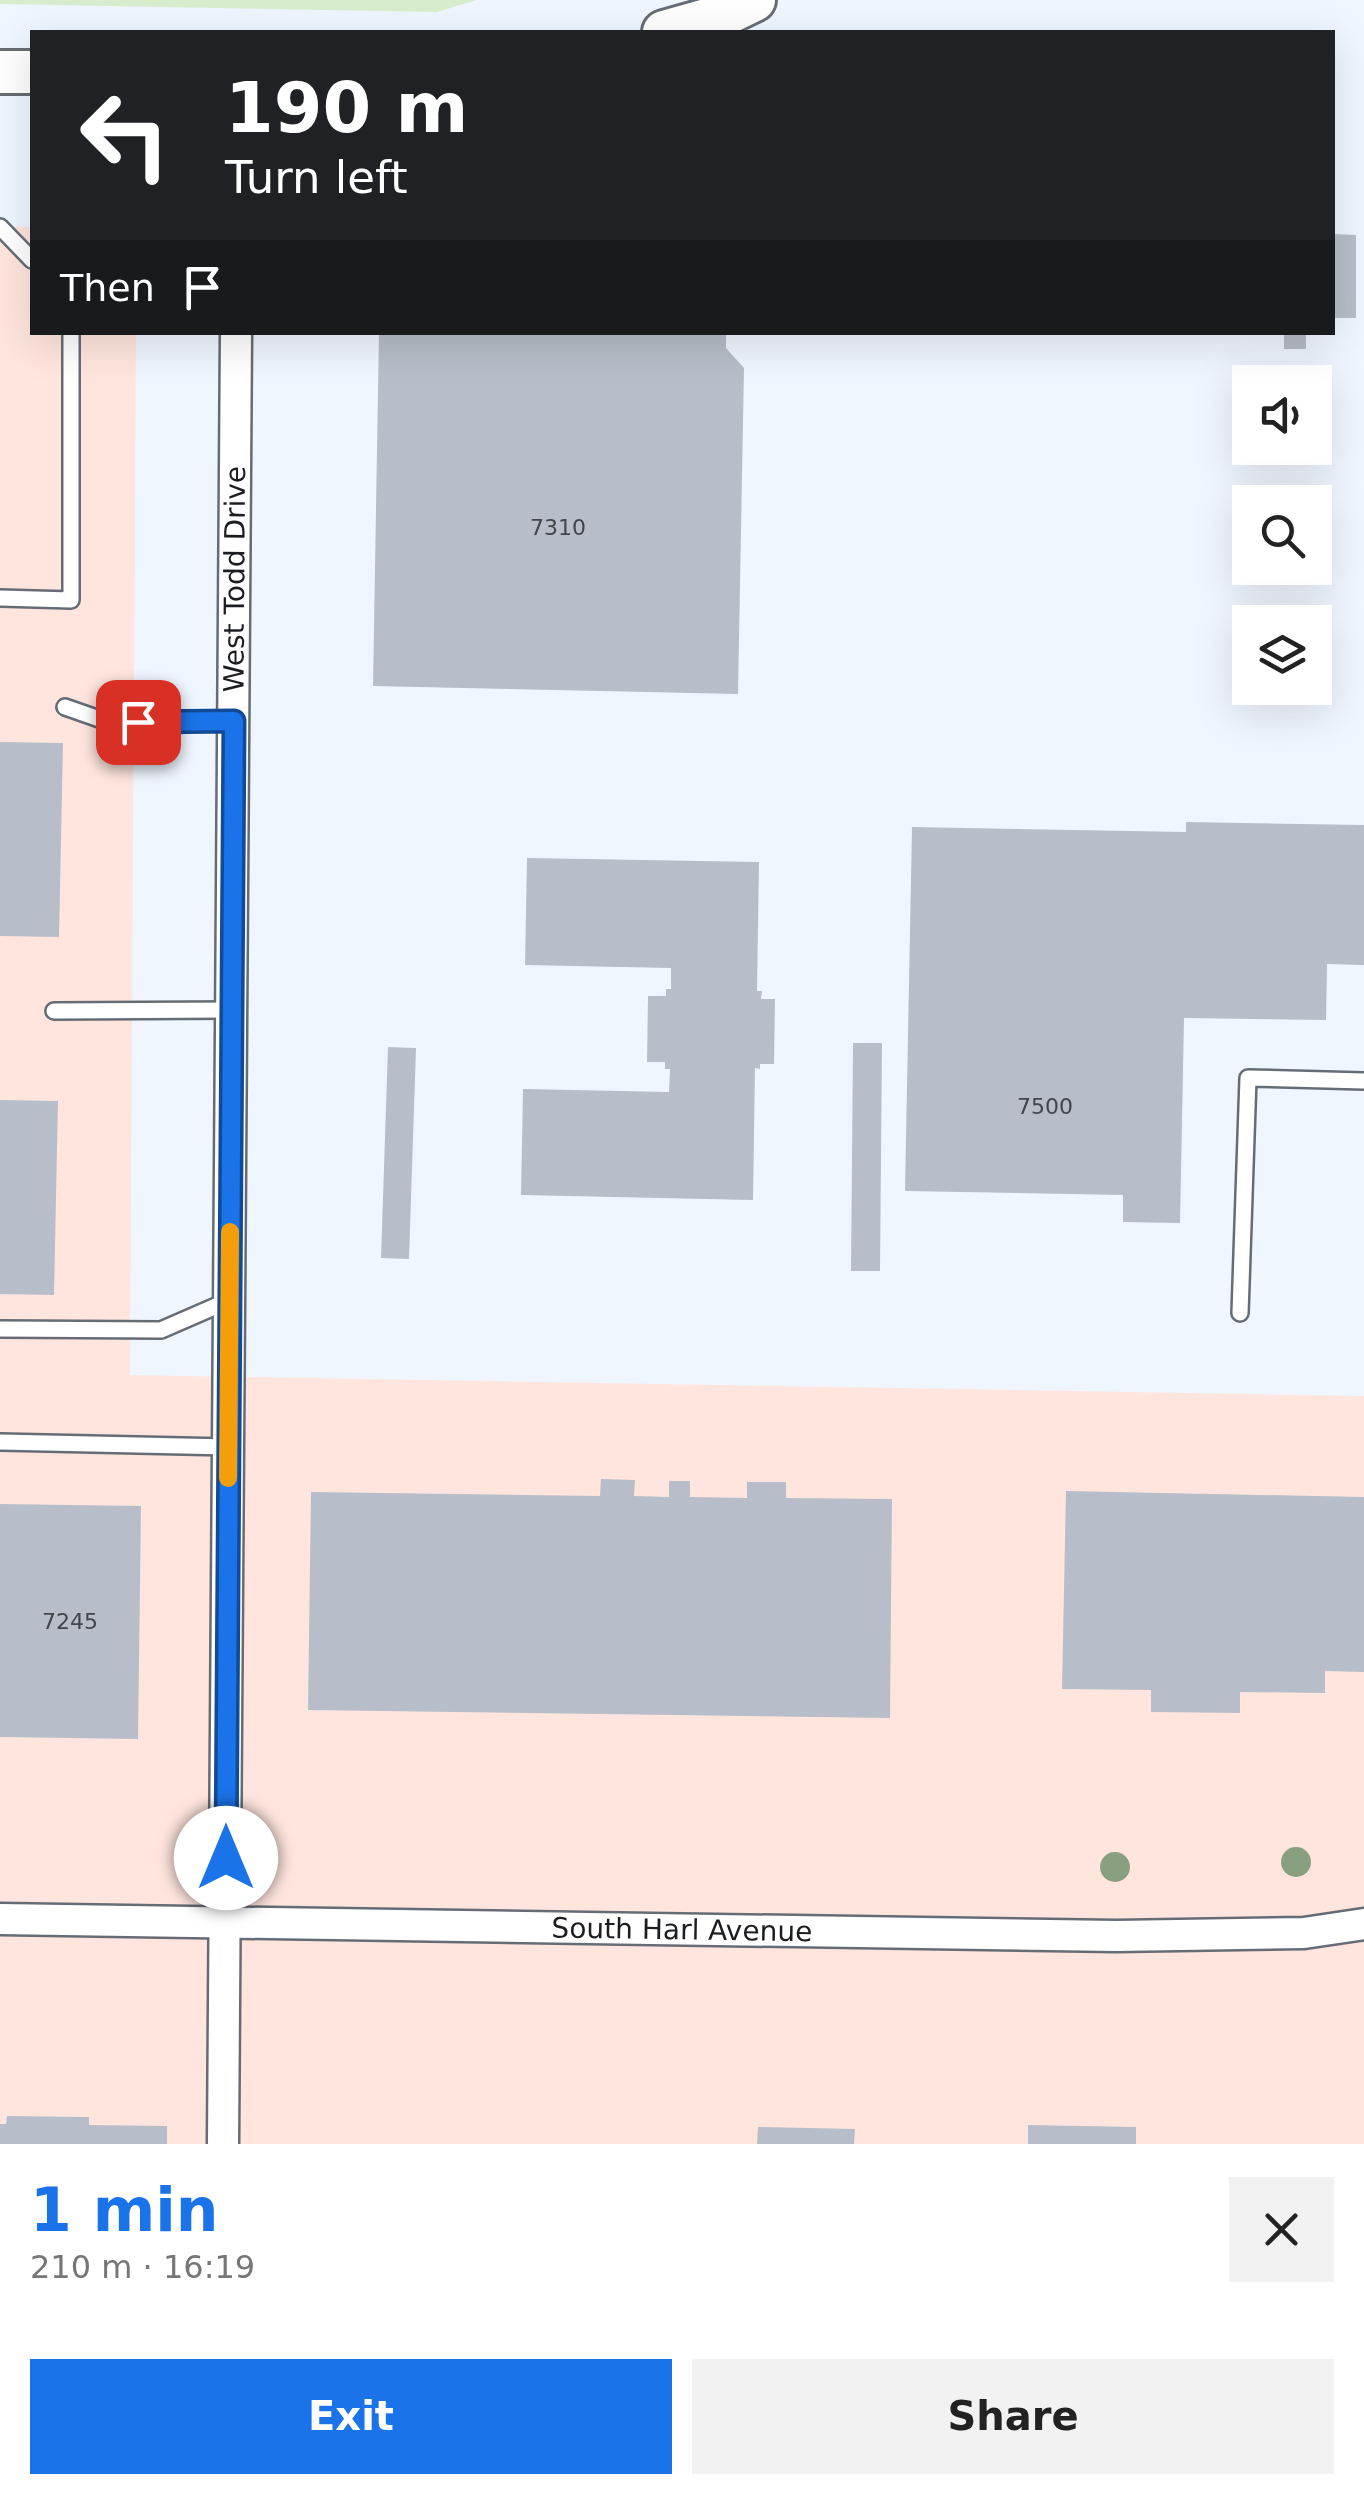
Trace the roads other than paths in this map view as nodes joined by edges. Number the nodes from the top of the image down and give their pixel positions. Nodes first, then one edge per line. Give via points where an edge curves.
1 (754, 0) edge
2 (671, 30) edge
3 (0, 72) edge
4 (30, 72) edge
5 (0, 227) edge
6 (30, 258) edge
7 (71, 335) edge
8 (236, 335) edge
9 (0, 598) edge
10 (66, 707) dead end
11 (234, 721) junction
12 (232, 1010) junction
13 (54, 1011) dead end
14 (1364, 1081) edge
15 (230, 1300) junction
16 (1240, 1313) dead end
17 (0, 1329) edge
18 (0, 1442) edge
19 (228, 1448) junction
20 (0, 1920) edge
21 (226, 1923) junction
22 (1364, 1924) edge
23 (223, 2144) edge

1 - 2 street
3 - 4 street
5 - 6 lane
7 - 9 lane via 71,600
8 - 11 street, West Todd Drive
10 - 11 lane via 108,722
11 - 12 street, West Todd Drive
12 - 13 lane
12 - 15 street, West Todd Drive
14 - 16 lane via 1248,1078
15 - 17 lane via 161,1330
15 - 19 street, West Todd Drive
18 - 19 lane
19 - 21 street, West Todd Drive
20 - 21 street, South Harl Avenue
21 - 22 street, South Harl Avenue via 1068,1936 1304,1933
21 - 23 street, West Todd Drive

